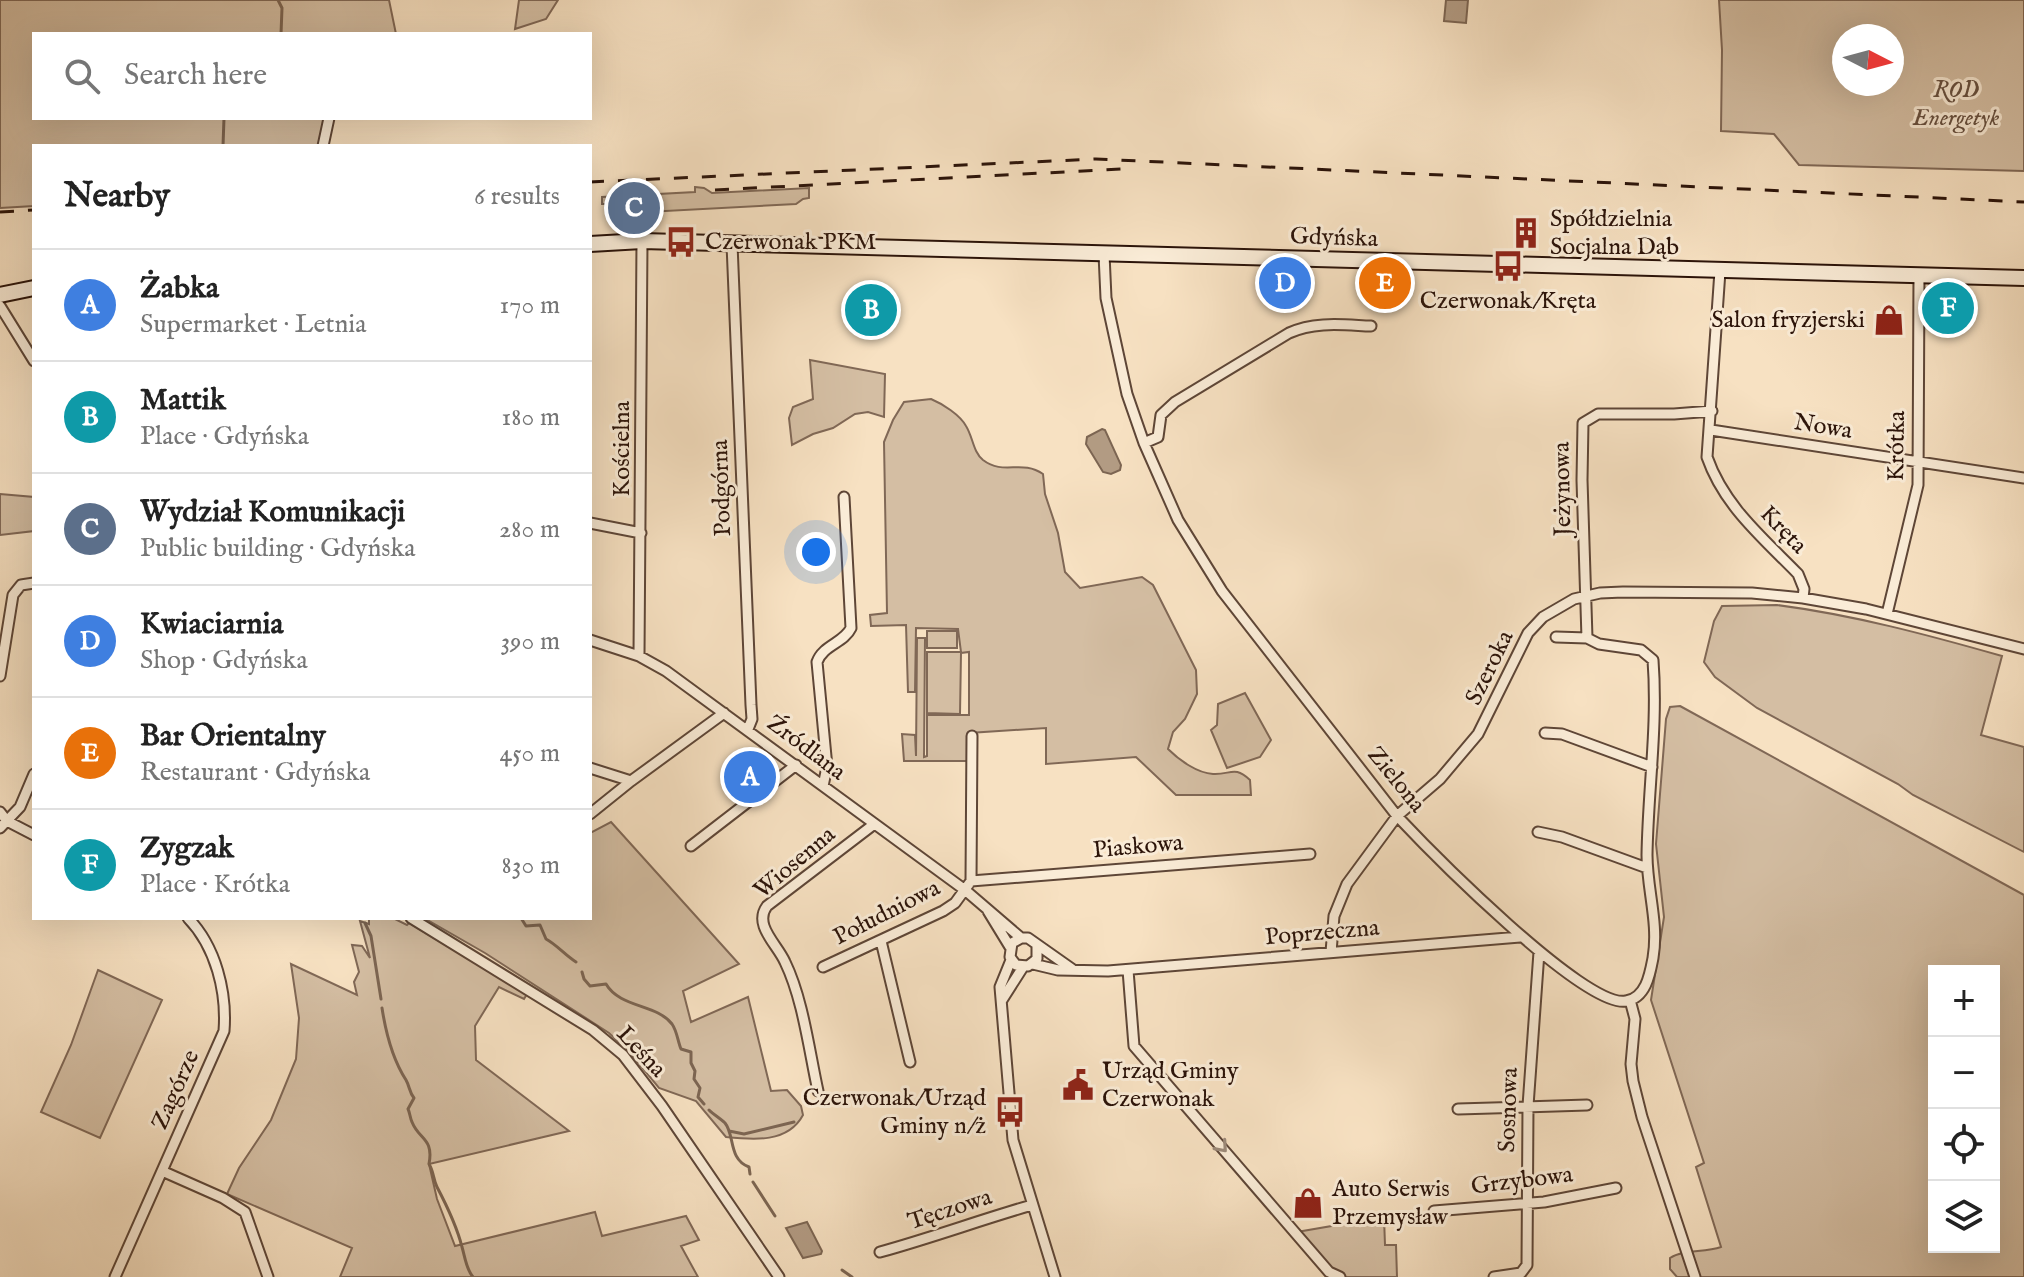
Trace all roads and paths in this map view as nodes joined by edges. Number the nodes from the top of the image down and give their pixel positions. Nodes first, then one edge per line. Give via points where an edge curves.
1 (329, 120) edge
2 (323, 144) edge
3 (592, 235) edge
4 (642, 241) junction
5 (592, 244) edge
6 (732, 244) junction
7 (1104, 254) junction
8 (1720, 271) junction
9 (1919, 275) junction
10 (2024, 278) edge
11 (32, 288) edge
12 (0, 295) edge
13 (0, 306) edge
14 (1371, 326) dead end
15 (32, 358) edge
16 (1712, 411) junction
17 (1711, 430) junction
18 (1144, 443) junction
19 (1918, 462) junction
20 (2024, 478) edge
21 (844, 497) dead end
22 (592, 523) edge
23 (641, 533) junction
24 (32, 583) edge
25 (1585, 596) junction
26 (1803, 598) junction
27 (1887, 614) junction
28 (1556, 637) dead end
29 (1587, 638) junction
30 (592, 641) edge
31 (2024, 649) edge
32 (639, 656) junction
33 (0, 676) edge
34 (724, 713) junction
35 (748, 729) junction
36 (1545, 733) dead end
37 (972, 736) dead end
38 (796, 765) junction
39 (1652, 767) junction
40 (592, 769) edge
41 (32, 779) edge
42 (631, 781) junction
43 (823, 786) junction
44 (0, 812) edge
45 (592, 812) edge
46 (1397, 816) junction
47 (4, 824) edge
48 (873, 825) junction
49 (1538, 832) dead end
50 (32, 834) edge
51 (691, 846) dead end
52 (1310, 854) dead end
53 (1647, 868) junction
54 (968, 886) junction
55 (986, 908) junction
56 (190, 920) edge
57 (414, 920) edge
58 (1520, 937) junction
59 (1021, 938) junction
60 (881, 941) junction
61 (1010, 947) junction
62 (1037, 947) junction
63 (1331, 952) junction
64 (1539, 952) junction
65 (1011, 960) junction
66 (1028, 965) junction
67 (823, 967) dead end
68 (1072, 969) junction
69 (1128, 970) junction
70 (1002, 1000) junction
71 (1630, 1000) junction
72 (910, 1062) dead end
73 (818, 1091) dead end
74 (1587, 1105) dead end
75 (1528, 1106) junction
76 (1458, 1109) dead end
77 (162, 1171) junction
78 (1616, 1188) dead end
79 (1528, 1203) junction
80 (1032, 1205) junction
81 (1434, 1211) dead end
82 (880, 1252) dead end
83 (115, 1277) edge
84 (268, 1277) edge
85 (779, 1277) edge
86 (1055, 1277) edge
87 (1340, 1277) edge
88 (1494, 1277) edge
89 (1695, 1277) edge

1 - 2 street
3 - 4 main road, Gdyńska
4 - 5 main road, Gdyńska
4 - 6 main road, Gdyńska
4 - 23 street, Kościelna
6 - 7 main road, Gdyńska
6 - 35 street, Podgórna via 752,719
7 - 8 main road, Gdyńska
7 - 18 street, Zielona via 1115,347
8 - 9 main road, Gdyńska
8 - 16 street, Kręta
9 - 10 main road, Gdyńska
9 - 19 street, Krótka
11 - 12 main road
13 - 15 street
14 - 18 street via 1303,326 1289,333 1175,402 1161,415 1158,437
16 - 17 street, Kręta
16 - 25 street, Jeżynowa via 1598,414 1583,423
17 - 19 street, Nowa
17 - 26 street, Kręta via 1707,457 1715,481 1798,574
18 - 46 street, Zielona via 1178,520 1207,569
19 - 20 street, Nowa
19 - 27 street, Krótka via 1918,485
21 - 43 street via 851,628 817,662 827,767
22 - 23 street
23 - 32 street, Kościelna
24 - 33 street via 21,585 13,595
25 - 26 street, Szeroka via 1700,592
25 - 29 street, Jeżynowa
25 - 46 street, Szeroka via 1559,605 1528,633 1478,734 1440,779
26 - 27 street
27 - 31 street
28 - 29 street
29 - 39 street via 1641,650 1653,660
30 - 32 street, Źródlana
32 - 34 street, Źródlana
34 - 35 street, Źródlana
34 - 42 street
35 - 38 street, Źródlana
36 - 39 street via 1562,734
37 - 54 street
38 - 43 street, Źródlana
38 - 51 street
39 - 53 street
40 - 42 street
41 - 47 street via 24,800
42 - 45 street
43 - 48 street, Źródlana
44 - 47 street
46 - 58 street, Zielona
46 - 63 street, Szeroka via 1342,893
47 - 50 street
48 - 54 street, Źródlana
48 - 73 street, Wiosenna via 764,909 763,925 793,981
49 - 53 street
52 - 54 street, Piaskowa
53 - 71 street via 1655,926 1653,956 1645,987
54 - 55 street, Źródlana
54 - 60 street, Południowa via 943,911
55 - 59 street, Źródlana
55 - 61 street, Źródlana
56 - 77 street, Zagórze via 219,975 226,1008 224,1031
57 - 85 street, Leśna via 593,1030 623,1055
58 - 63 street, Poprzeczna
58 - 64 street, Zielona
59 - 61 street
59 - 62 street via 1031,939
60 - 67 street, Południowa
60 - 72 street
61 - 65 street
62 - 66 street via 1038,956
62 - 68 street
63 - 69 street, Poprzeczna
64 - 71 street, Zielona via 1606,998
64 - 75 street, Sosnowa
65 - 66 street
65 - 70 street via 1000,987
66 - 68 street, Poprzeczna
66 - 70 street
68 - 69 street, Poprzeczna
69 -> 87 street via 1134,1046 1329,1272
70 - 80 street via 1013,1140
71 - 89 street via 1635,1019 1633,1081
74 - 75 street
75 - 76 street
75 - 79 street, Sosnowa
77 - 83 street, Zagórze
77 - 84 street via 245,1212
78 - 79 street, Grzybowa
79 - 81 street, Grzybowa
79 - 88 street, Sosnowa via 1525,1270
80 - 82 street, Tęczowa
80 - 86 street

